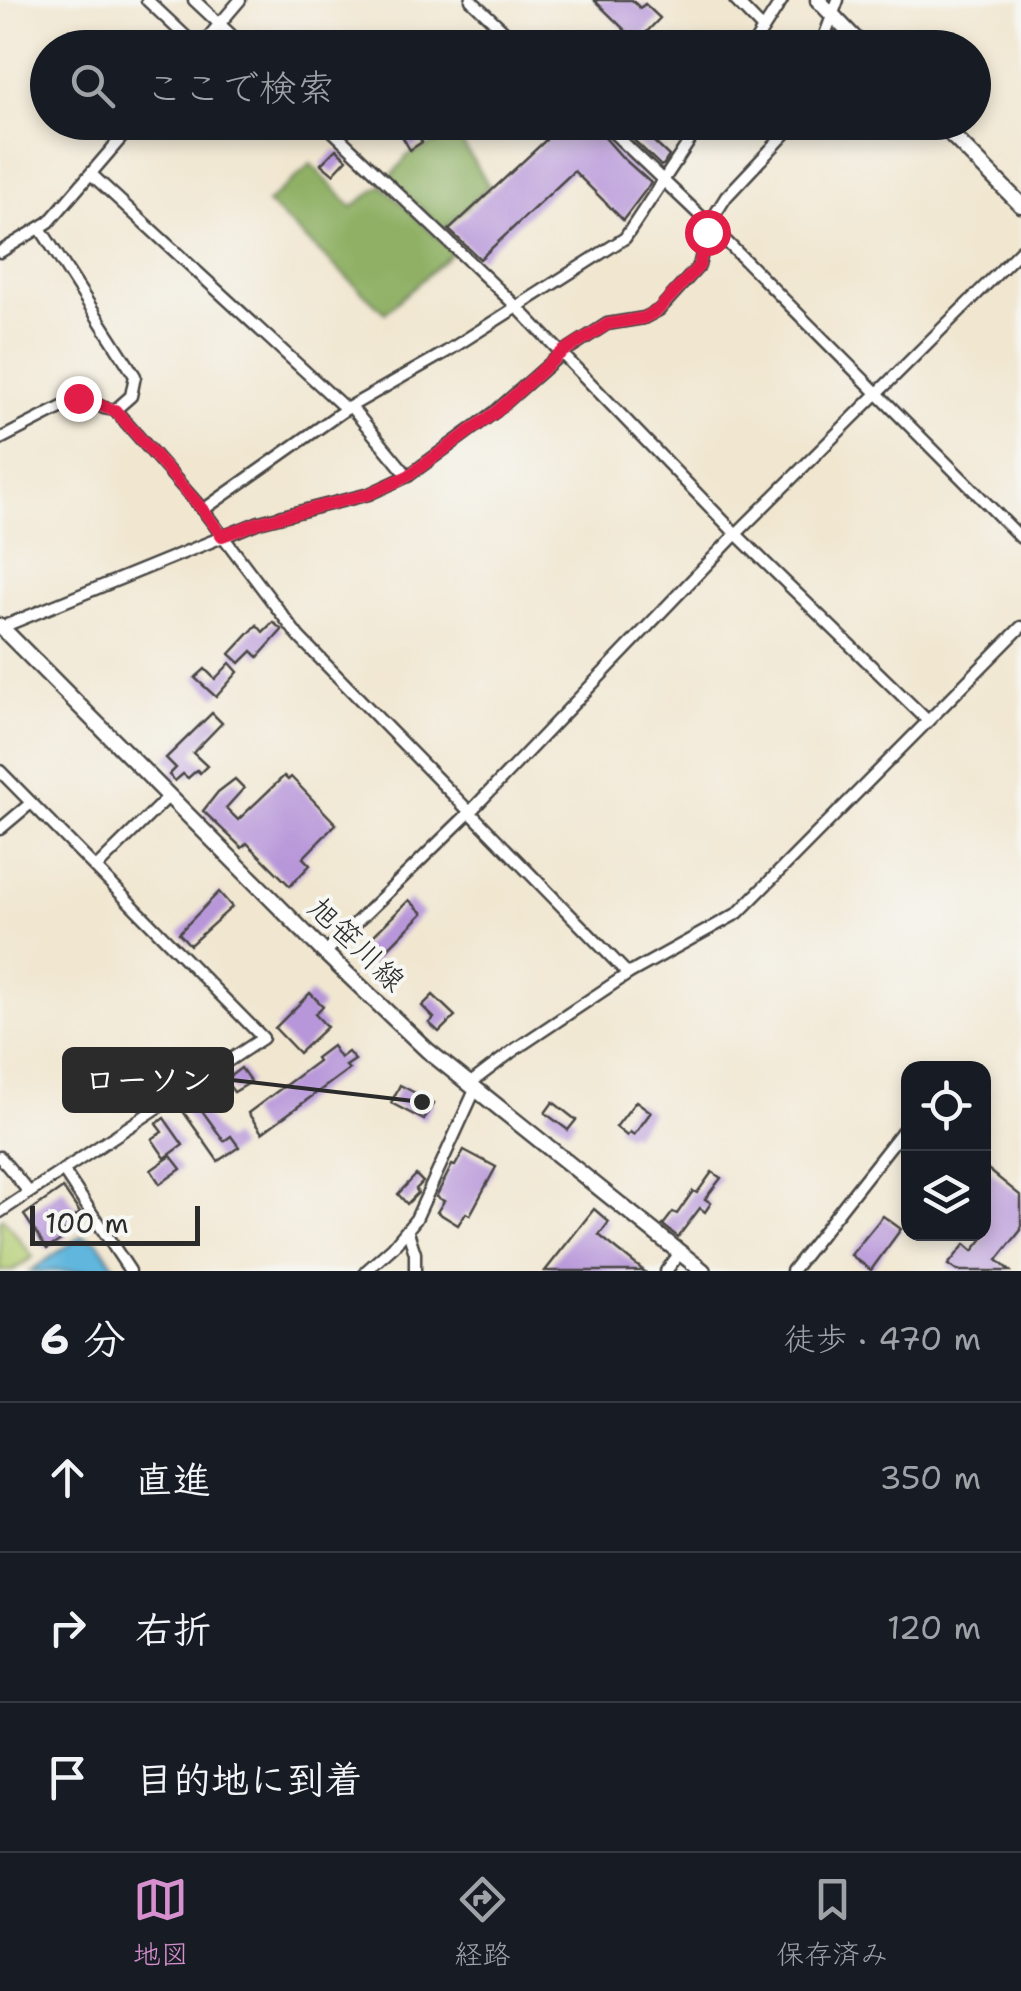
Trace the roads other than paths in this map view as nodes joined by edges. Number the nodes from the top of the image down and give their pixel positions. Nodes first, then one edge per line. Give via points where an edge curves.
1 (147, 0) edge
2 (194, 0) edge
3 (240, 0) edge
4 (471, 0) edge
5 (735, 0) edge
6 (782, 0) edge
7 (818, 0) edge
8 (835, 7) edge
9 (219, 24) junction
10 (762, 29) joint
11 (180, 30) edge
12 (214, 30) edge
13 (225, 30) edge
14 (503, 30) edge
15 (851, 30) edge
16 (119, 140) edge
17 (342, 140) edge
18 (621, 140) edge
19 (690, 140) edge
20 (779, 140) edge
21 (957, 140) edge
22 (90, 174) junction
23 (664, 180) junction
24 (1021, 205) edge
25 (709, 224) junction
26 (40, 228) junction
27 (1021, 250) edge
28 (0, 252) edge
29 (516, 306) junction
30 (562, 352) junction
31 (878, 392) junction
32 (349, 408) junction
33 (115, 410) junction
34 (0, 439) edge
35 (408, 476) junction
36 (203, 510) junction
37 (736, 534) junction
38 (222, 536) junction
39 (1021, 538) edge
40 (1, 626) edge
41 (1021, 627) edge
42 (928, 720) junction
43 (0, 771) edge
44 (169, 796) junction
45 (31, 803) junction
46 (470, 813) junction
47 (0, 828) edge
48 (96, 868) junction
49 (325, 953) junction
50 (628, 974) junction
51 (472, 1087) junction
52 (901, 1133) edge
53 (0, 1158) edge
54 (63, 1170) junction
55 (29, 1192) junction
56 (0, 1212) edge
57 (408, 1232) junction
58 (680, 1253) junction
59 (130, 1271) edge
60 (366, 1271) edge
61 (416, 1271) edge
62 (666, 1271) edge
63 (703, 1271) edge
64 (792, 1271) edge

1 - 11 street
2 - 9 street
3 - 9 street
4 - 14 street
5 - 10 street
6 - 10 street
7 - 8 main road
8 - 15 main road
9 - 12 street
9 - 13 street
16 - 22 street
17 - 29 street
18 - 23 street
19 - 23 street
20 - 25 street
21 - 24 main road
22 - 26 street
22 - 32 street
23 - 25 street
23 - 29 street via 625,238
25 - 30 street via 699,266 658,310 608,324
25 - 31 street
26 - 28 street
26 - 33 street via 135,376 131,396
27 - 31 street
29 - 30 street
29 - 32 street
30 - 35 street via 496,412
30 - 37 street
31 - 37 street
31 - 39 street
32 - 35 street
32 - 36 street
33 - 34 street via 82,397
33 - 36 street
35 - 38 street via 369,494
36 - 38 street
37 - 42 street
37 - 46 street
38 - 40 street
38 - 46 street via 299,637
40 - 44 main road, 旭笹川線
41 - 42 street
42 - 50 street via 738,913
43 - 45 street
44 - 48 street
44 - 49 main road, 旭笹川線
45 - 47 street
45 - 48 street
46 - 49 street
46 - 50 street
48 - 54 street via 263,1038
49 - 51 main road, 旭笹川線
50 - 51 street via 514,1050
51 - 57 street
51 - 58 main road, 旭笹川線
52 - 64 street
53 - 55 street
54 - 55 street
54 - 59 street
55 - 56 street
57 - 60 street
57 - 61 street
58 - 62 street
58 - 63 main road, 旭笹川線

